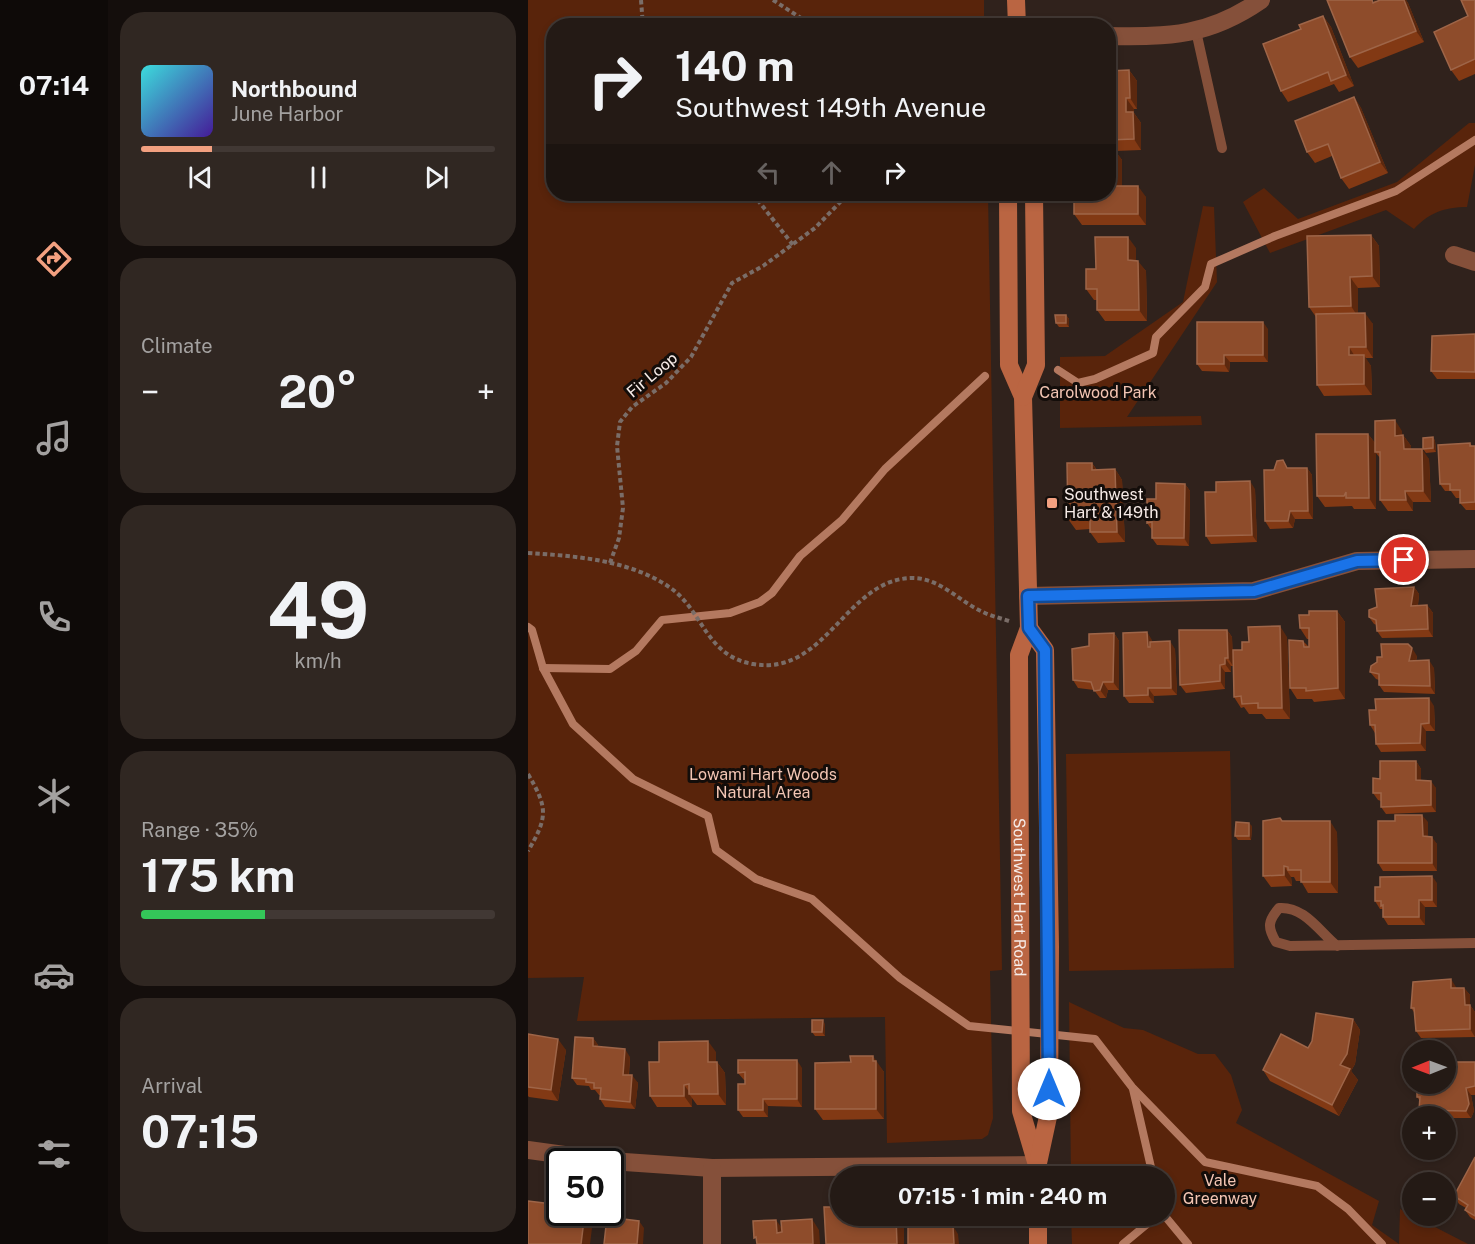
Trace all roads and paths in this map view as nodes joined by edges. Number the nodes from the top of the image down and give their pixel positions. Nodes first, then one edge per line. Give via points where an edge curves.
1 (641, 0) edge
2 (773, 0) edge
3 (1016, 0) edge
4 (1261, 0) edge
5 (642, 18) edge
6 (801, 18) edge
7 (1017, 18) edge
8 (1196, 31) junction
9 (1116, 36) edge
10 (1221, 148) dead end
11 (758, 201) edge
12 (841, 201) edge
13 (1008, 201) edge
14 (1034, 201) edge
15 (793, 245) junction
16 (1454, 255) dead end
17 (1475, 262) edge
18 (1023, 397) junction
19 (528, 553) edge
20 (1475, 559) edge
21 (610, 563) junction
22 (1028, 596) junction
23 (1029, 628) junction
24 (528, 774) edge
25 (528, 851) edge
26 (1475, 943) edge
27 (1337, 946) junction
28 (528, 1149) edge
29 (546, 1152) edge
30 (624, 1162) edge
31 (1036, 1166) edge
32 (1038, 1166) edge
33 (712, 1168) junction
34 (830, 1169) edge
35 (1038, 1226) edge
36 (712, 1244) edge
37 (1038, 1244) edge

1 - 5 path
2 - 6 path
3 - 7 main road
4 - 8 street via 1237,17
8 - 9 street via 1153,37
8 - 10 lane
11 - 15 path
12 - 15 path, Fir Loop
13 - 18 main road, Southwest Hart Road via 1009,365
14 - 18 main road, Southwest Hart Road via 1036,365
15 - 21 path, Fir Loop via 732,283 691,357 620,422 617,446 623,508 619,538
16 - 17 street
18 - 22 main road, Southwest Hart Road
19 - 21 path
20 - 22 street via 1357,561 1254,591
21 - 23 path via 656,579 674,591 704,632 729,656 753,664 778,665 798,658 834,630 869,592 897,579 916,578 948,590 982,612
22 - 23 main road, Southwest Hart Road
23 - 31 main road, Southwest Hart Road via 1018,655 1020,1065 1021,1111
23 - 32 main road, Southwest Hart Road via 1045,650 1050,947 1049,1112
24 - 25 path via 539,793 544,820
26 - 27 lane
27 - 27 lane via 1290,946 1276,942 1268,929 1270,919 1279,908 1291,907 1302,912
28 - 29 street
30 - 33 street
33 - 34 street
33 - 36 street
35 - 37 main road

